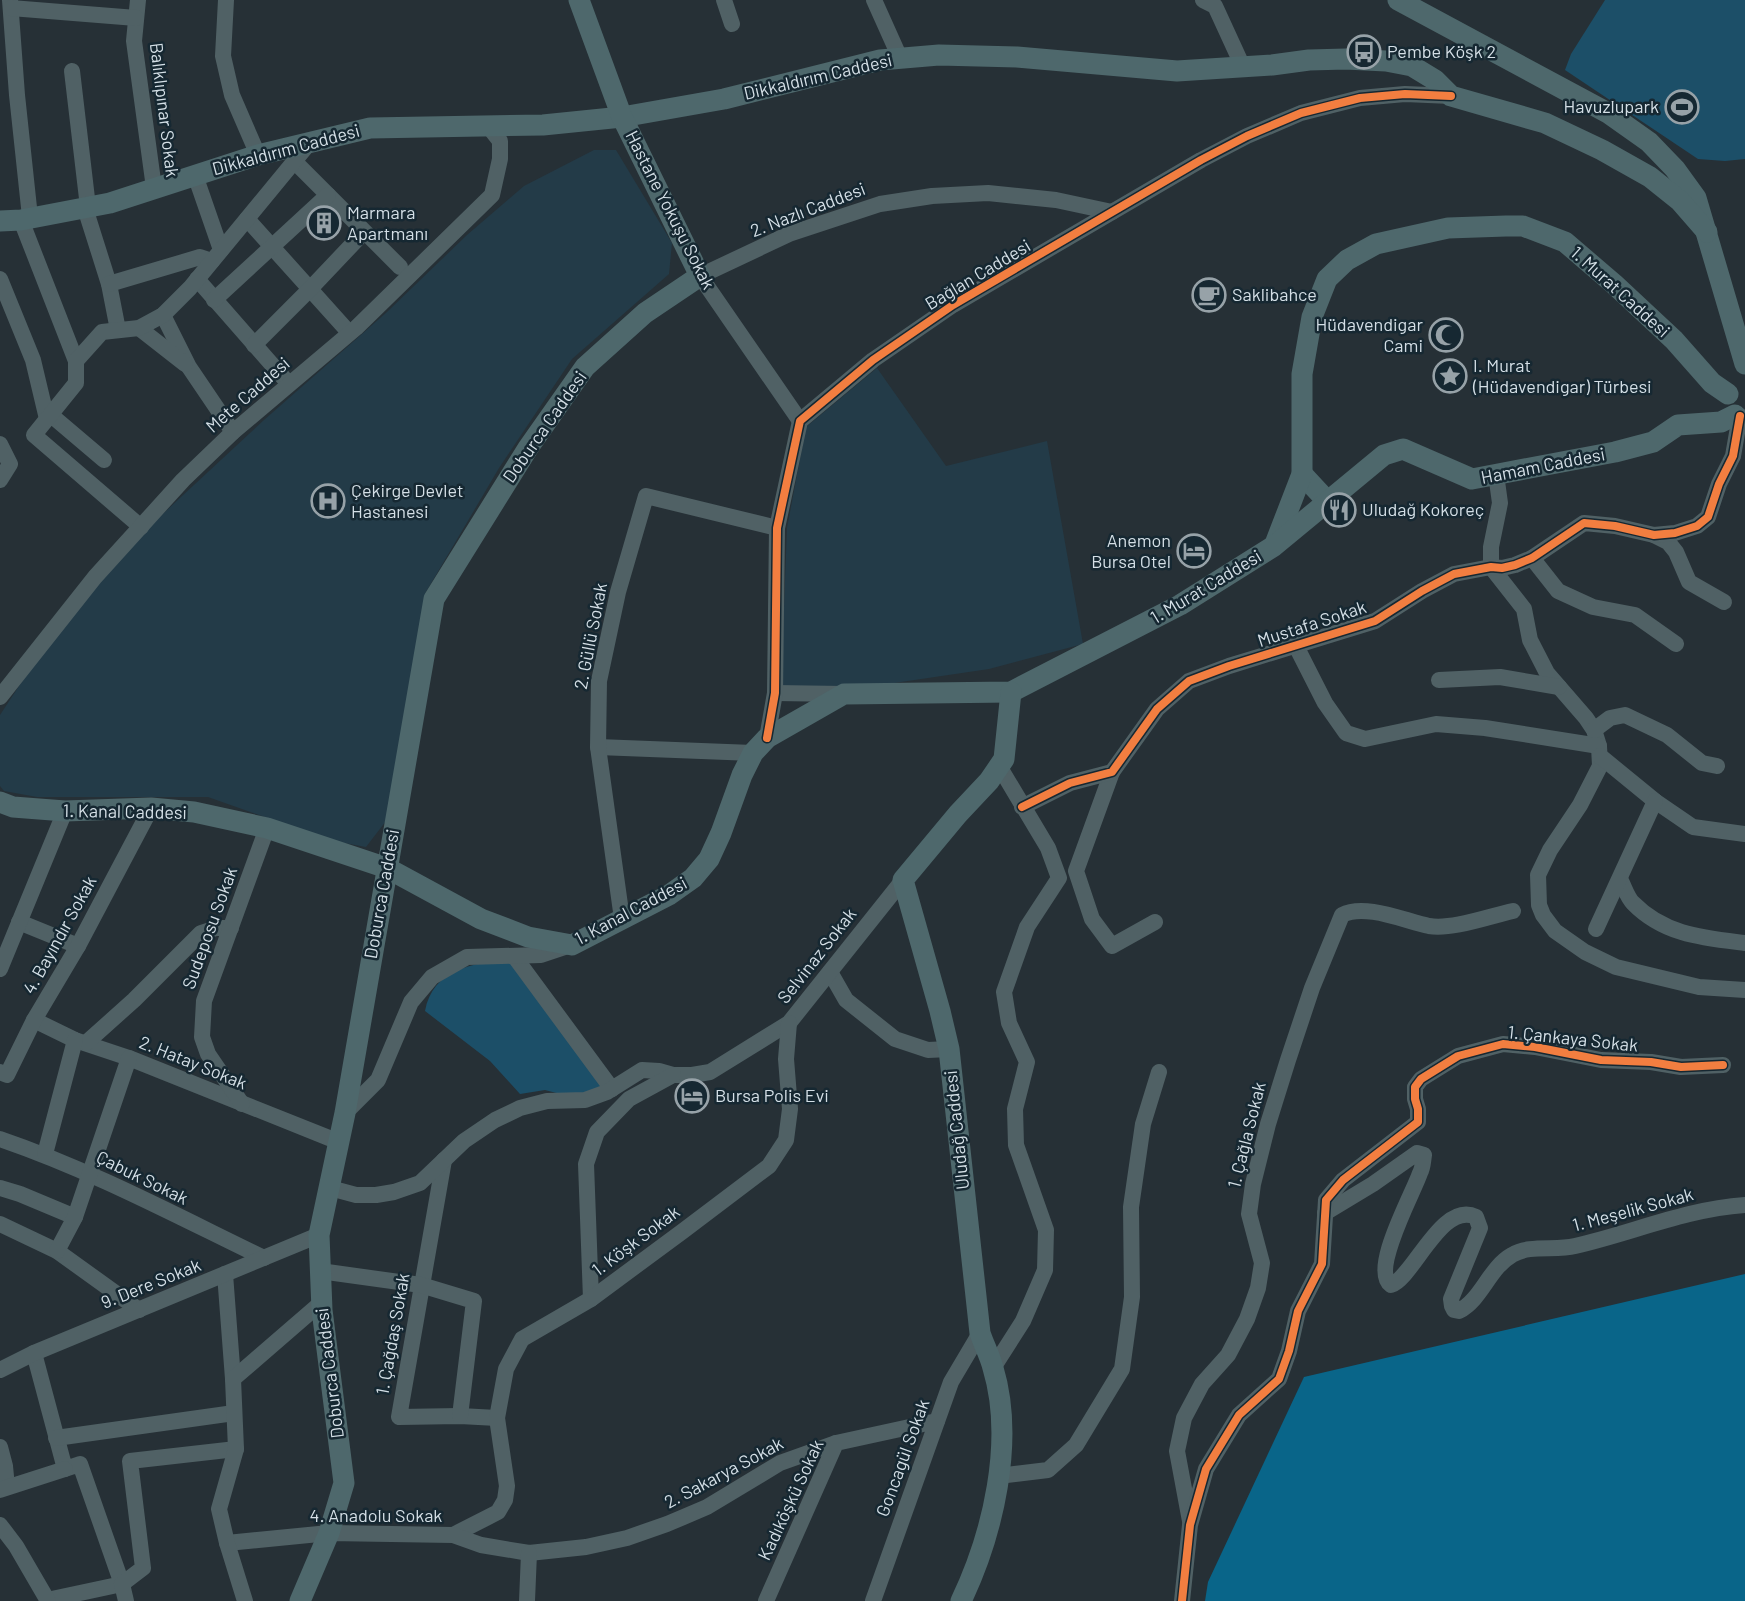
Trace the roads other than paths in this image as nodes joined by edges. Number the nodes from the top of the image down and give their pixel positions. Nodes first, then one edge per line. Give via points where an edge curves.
1 (138, 0) edge
2 (226, 0) edge
3 (579, 0) edge
4 (724, 0) edge
5 (873, 0) edge
6 (1203, 0) edge
7 (1398, 0) edge
8 (10, 4) edge
9 (136, 18) junction
10 (732, 24) dead end
11 (900, 58) junction
12 (1243, 67) junction
13 (72, 71) dead end
14 (1451, 96) junction
15 (622, 117) junction
16 (489, 127) junction
17 (311, 141) junction
18 (258, 155) junction
19 (294, 161) junction
20 (195, 175) junction
21 (154, 188) junction
22 (328, 195) junction
23 (87, 207) junction
24 (1112, 212) junction
25 (26, 219) junction
26 (247, 219) junction
27 (0, 221) edge
28 (364, 232) junction
29 (1707, 232) junction
30 (271, 247) junction
31 (217, 255) junction
32 (400, 267) dead end
33 (700, 276) junction
34 (0, 279) edge
35 (197, 279) junction
36 (109, 284) junction
37 (310, 289) junction
38 (214, 300) junction
39 (164, 315) junction
40 (1737, 318) edge
41 (139, 328) junction
42 (345, 328) dead end
43 (118, 330) junction
44 (254, 345) junction
45 (76, 361) junction
46 (1745, 364) edge
47 (189, 367) junction
48 (290, 384) junction
49 (1736, 390) edge
50 (1740, 416) edge
51 (49, 417) junction
52 (800, 421) junction
53 (233, 432) junction
54 (0, 444) edge
55 (1739, 459) edge
56 (104, 460) dead end
57 (1302, 474) junction
58 (1496, 474) junction
59 (0, 480) edge
60 (1328, 502) junction
61 (141, 527) junction
62 (777, 528) junction
63 (1654, 535) junction
64 (1274, 546) junction
65 (1532, 558) junction
66 (1491, 567) junction
67 (1724, 602) dead end
68 (1676, 644) dead end
69 (1296, 646) junction
70 (1439, 680) dead end
71 (1559, 687) junction
72 (1011, 692) junction
73 (775, 693) junction
74 (843, 694) junction
75 (0, 697) edge
76 (1598, 744) junction
77 (760, 746) junction
78 (598, 747) junction
79 (999, 766) junction
80 (1717, 766) dead end
81 (1112, 772) junction
82 (1655, 801) junction
83 (0, 802) edge
84 (1022, 807) junction
85 (151, 808) junction
86 (65, 811) junction
87 (267, 828) junction
88 (1745, 834) edge
89 (387, 868) junction
90 (1076, 871) junction
91 (1059, 878) junction
92 (1620, 879) junction
93 (903, 880) junction
94 (1513, 911) dead end
95 (622, 919) junction
96 (19, 922) junction
97 (1155, 922) dead end
98 (231, 928) junction
99 (1596, 928) dead end
100 (1745, 943) edge
101 (572, 945) junction
102 (78, 946) junction
103 (514, 957) junction
104 (0, 969) edge
105 (830, 972) junction
106 (1745, 990) edge
107 (34, 1020) junction
108 (789, 1023) junction
109 (81, 1041) junction
110 (949, 1049) junction
111 (129, 1058) junction
112 (1723, 1065) dead end
113 (0, 1072) edge
114 (1159, 1072) dead end
115 (673, 1075) junction
116 (612, 1089) junction
117 (242, 1104) junction
118 (345, 1113) junction
119 (0, 1139) edge
120 (339, 1142) junction
121 (45, 1154) junction
122 (444, 1160) junction
123 (90, 1175) junction
124 (0, 1188) edge
125 (330, 1188) junction
126 (1745, 1205) edge
127 (1325, 1213) junction
128 (75, 1217) junction
129 (0, 1224) edge
130 (319, 1236) junction
131 (57, 1251) junction
132 (264, 1258) junction
133 (320, 1271) junction
134 (225, 1274) junction
135 (421, 1285) junction
136 (591, 1299) junction
137 (322, 1302) junction
138 (139, 1310) junction
139 (980, 1333) junction
140 (34, 1353) junction
141 (993, 1368) junction
142 (0, 1370) edge
143 (233, 1379) junction
144 (234, 1413) junction
145 (460, 1416) junction
146 (497, 1418) junction
147 (938, 1421) junction
148 (56, 1438) junction
149 (836, 1443) junction
150 (0, 1447) edge
151 (236, 1449) junction
152 (65, 1469) junction
153 (998, 1476) junction
154 (3, 1489) edge
155 (0, 1525) edge
156 (1190, 1525) junction
157 (329, 1533) junction
158 (453, 1535) junction
159 (227, 1544) junction
160 (529, 1553) junction
161 (122, 1584) junction
162 (47, 1601) edge
163 (126, 1601) edge
164 (245, 1601) edge
165 (300, 1601) edge
166 (527, 1601) edge
167 (766, 1601) edge
168 (873, 1601) edge
169 (961, 1601) edge
170 (1182, 1601) edge

1 - 9 street, Balıklıpınar Sokak
2 - 18 street via 223,56 232,95
3 - 15 main road, Hastane Yokuşu Sokak
4 - 10 street
5 - 11 street
6 - 12 street via 1215,6
7 - 29 main road via 1608,113 1650,142 1696,198
8 - 9 street
8 - 25 street
9 - 21 street, Balıklıpınar Sokak via 134,41
11 - 12 main road, Dikkaldırım Caddesi via 1017,57 1177,70
11 - 15 main road, Dikkaldırım Caddesi via 724,99
12 - 14 main road, Dikkaldırım Caddesi via 1309,60 1386,61 1412,66
13 - 23 street
14 - 24 street, Bağlan Caddesi via 1405,94 1360,98 1301,113 1201,160
14 - 29 main road, Dikkaldırım Caddesi via 1545,123 1602,150 1650,177 1680,201
15 - 16 main road, Dikkaldırım Caddesi
15 - 33 main road, Hastane Yokuşu Sokak
16 - 17 main road, Dikkaldırım Caddesi via 370,128
16 - 48 street, Mete Caddesi via 500,141 492,195 356,328
17 - 18 main road, Dikkaldırım Caddesi
17 - 19 street
18 - 20 main road, Dikkaldırım Caddesi
19 - 22 street
19 - 26 street
20 - 21 main road, Dikkaldırım Caddesi
20 - 31 street
21 - 23 main road, Dikkaldırım Caddesi
22 - 28 street
22 - 30 street
23 - 25 main road, Dikkaldırım Caddesi
23 - 36 street
24 - 33 street, 2. Nazlı Caddesi via 1056,200 988,193 880,204 789,234
24 - 52 street, Bağlan Caddesi via 944,311 873,360
25 - 27 main road, Dikkaldırım Caddesi
25 - 45 street
26 - 30 street
26 - 31 street
28 - 32 street
28 - 37 street
29 - 40 main road
30 - 37 street
30 - 38 street
31 - 35 street
31 - 36 street
33 - 52 street, Hastane Yokuşu Sokak
33 - 89 main road, Doburca Caddesi via 645,313 585,367 528,448 434,599
34 - 51 street via 33,360
35 - 38 street
35 - 39 street
36 - 43 street
37 - 42 street
37 - 44 street
38 - 44 street
39 - 41 street
39 - 47 street
40 - 46 main road
40 - 49 main road
41 - 43 street
41 - 47 street
43 - 45 street via 102,332
44 - 48 street
45 - 51 street via 76,384
47 - 53 street
48 - 53 street, Mete Caddesi
49 - 50 main road via 1727,404
49 - 57 main road, 1. Murat Caddesi via 1712,383 1674,340 1564,242 1523,226 1448,228 1376,244 1347,260 1327,279 1312,317 1302,374
50 - 55 street, Mustafa Sokak
50 - 58 main road, Hamam Caddesi via 1721,422 1678,424 1653,442
51 - 56 street
51 - 61 street via 34,435
52 - 62 street
53 - 61 street, Mete Caddesi
54 - 59 street via 10,464
55 - 63 street, Mustafa Sokak via 1719,484 1708,517 1697,526
57 - 60 main road
57 - 64 main road, 1. Murat Caddesi
58 - 60 main road, Hamam Caddesi via 1472,479 1402,449 1384,455
58 - 66 street via 1500,503
60 - 64 main road, Hamam Caddesi
61 - 75 street, Mete Caddesi via 95,577
62 - 73 street
62 - 78 street, 2. Güllü Sokak via 646,495 618,592 599,681
63 - 65 street, Mustafa Sokak via 1584,523
63 - 67 street via 1668,542 1676,552 1689,582
64 - 72 main road, 1. Murat Caddesi via 1180,606
65 - 66 street, Mustafa Sokak via 1515,566
65 - 68 street via 1558,591 1593,607 1635,615
66 - 69 street, Mustafa Sokak via 1454,573 1375,621
66 - 71 street via 1524,609 1530,640
69 - 76 street via 1346,733 1365,739 1436,724
69 - 81 street, Mustafa Sokak via 1189,681 1157,709
70 - 71 street via 1500,677
71 - 76 street
72 - 74 main road
72 - 79 main road via 1004,759
73 - 74 street
73 - 77 street
74 - 77 main road
76 - 80 street via 1610,718 1624,715 1667,735 1702,763
76 - 82 street
76 - 106 street via 1600,765 1538,875 1543,915 1555,931 1616,967 1699,987
77 - 78 street
77 - 95 main road, 1. Kanal Caddesi via 742,775 705,864 669,895
78 - 95 street, 2. Güllü Sokak
79 - 84 street
79 - 93 main road
81 - 84 street via 1070,783
81 - 90 street, Mustafa Sokak
82 - 88 street via 1693,827
82 - 92 street
83 - 86 main road, 1. Kanal Caddesi via 13,807
84 - 91 street via 1048,848
85 - 86 main road, 1. Kanal Caddesi
85 - 87 main road, 1. Kanal Caddesi via 194,812
85 - 102 street, 4. Bayındır Sokak
86 - 96 street
87 - 89 main road, 1. Kanal Caddesi
87 - 98 street, Sudeposu Sokak
89 - 101 main road, 1. Kanal Caddesi via 481,919 528,937
89 - 118 main road, Doburca Caddesi
90 - 91 street
90 - 97 street via 1092,919 1112,946
91 - 141 street via 1027,927 1004,993 1009,1023 1027,1062 1015,1108 1017,1145 1046,1230 1045,1270 1023,1321
92 - 99 street
92 - 100 street via 1632,902 1664,927
93 - 105 street, Selvinaz Sokak
93 - 110 main road, Uludağ Caddesi
94 - 156 street, 1. Çağla Sokak via 1432,926 1363,911 1342,915 1288,1060 1253,1184 1249,1214 1262,1263 1258,1288 1228,1355 1202,1384 1184,1418 1177,1451
95 - 101 main road, 1. Kanal Caddesi
96 - 102 street
96 - 104 street
98 - 109 street via 201,933 134,1000
98 - 117 street, Sudeposu Sokak via 204,1001 202,1037 208,1054
101 - 103 street via 541,955
102 - 107 street, 4. Bayındır Sokak
103 - 116 street
103 - 118 street via 468,957 432,977 411,1002 378,1080
105 - 108 street, Selvinaz Sokak
105 - 110 street via 846,1000 895,1039 928,1050
107 - 109 street, 2. Hatay Sokak
107 - 113 street, 4. Bayındır Sokak via 7,1075
108 - 115 street, Selvinaz Sokak via 710,1071
108 - 136 street, 1. Köşk Sokak via 786,1059 790,1109 786,1140 769,1166
109 - 111 street, 2. Hatay Sokak
109 - 121 street
110 - 139 main road, Uludağ Caddesi
111 - 117 street, 2. Hatay Sokak
111 - 123 street
112 - 127 street, 1. Çankaya Sokak via 1681,1067 1602,1060 1503,1044 1458,1056 1421,1079 1415,1088 1418,1122 1343,1180 1326,1200
114 - 153 street via 1143,1124 1131,1207 1132,1297 1122,1369 1076,1446 1048,1470
115 - 116 street, Selvinaz Sokak via 642,1070
115 - 136 street, 1. Köşk Sokak via 629,1099 597,1132 586,1164
116 - 122 street, Selvinaz Sokak via 585,1100 548,1101 520,1108 464,1141
117 - 120 street, 2. Hatay Sokak
118 - 120 main road, Doburca Caddesi
119 - 121 street, Çabuk Sokak
120 - 125 main road, Doburca Caddesi
121 - 123 street, Çabuk Sokak
122 - 125 street, Selvinaz Sokak via 420,1183 394,1192 356,1195
122 - 135 street, 1. Çağdaş Sokak
123 - 128 street
123 - 132 street, Çabuk Sokak
124 - 128 street
125 - 130 main road, Doburca Caddesi
126 - 127 street, 1. Meşelik Sokak via 1686,1214 1574,1246 1516,1252 1459,1311 1454,1310 1452,1299 1480,1228 1472,1215 1456,1219 1438,1231 1396,1284 1391,1285 1385,1277 1389,1249 1422,1170 1424,1155 1417,1153
127 - 156 street, 1. Çankaya Sokak via 1322,1264 1298,1311 1279,1379 1239,1415 1206,1470
128 - 131 street
129 - 131 street
130 - 132 street, 9. Dere Sokak
130 - 133 main road, Doburca Caddesi
131 - 138 street
132 - 134 street, 9. Dere Sokak
133 - 135 street
133 - 137 main road, Doburca Caddesi
134 - 138 street, 9. Dere Sokak
134 - 143 street
135 - 145 street via 474,1301
135 - 145 street, 1. Çağdaş Sokak via 399,1417
136 - 146 street via 522,1339 506,1369
137 - 143 street
137 - 157 main road, Doburca Caddesi via 344,1484
138 - 140 street, 9. Dere Sokak
139 - 141 main road, Uludağ Caddesi
139 - 147 street, Goncagül Sokak via 951,1382
140 - 142 street, 9. Dere Sokak
140 - 148 street
141 - 153 main road, Uludağ Caddesi via 1002,1437
143 - 144 street
144 - 148 street
144 - 151 street
145 - 146 street, 1. Çağdaş Sokak
146 - 158 street via 507,1486 505,1500 498,1512
147 - 149 street, Kadıköşkü Sokak
147 - 168 street, Goncagül Sokak
148 - 152 street
149 - 160 street, 2. Sakarya Sokak via 780,1463 707,1507 668,1524 586,1547
149 - 167 street, Kadıköşkü Sokak
150 - 154 street via 5,1466
151 - 159 street via 219,1509
151 - 161 street via 130,1461 143,1568
152 - 154 street
152 - 161 street via 80,1464
153 - 169 main road, Uludağ Caddesi via 993,1507
155 - 162 street
156 - 170 street, 1. Çankaya Sokak
157 - 158 street, 4. Anadolu Sokak
157 - 159 street, 4. Anadolu Sokak
157 - 165 main road, Doburca Caddesi
158 - 160 street, 2. Sakarya Sokak via 481,1545
159 - 164 street
160 - 166 street
161 - 162 street
161 - 163 street

